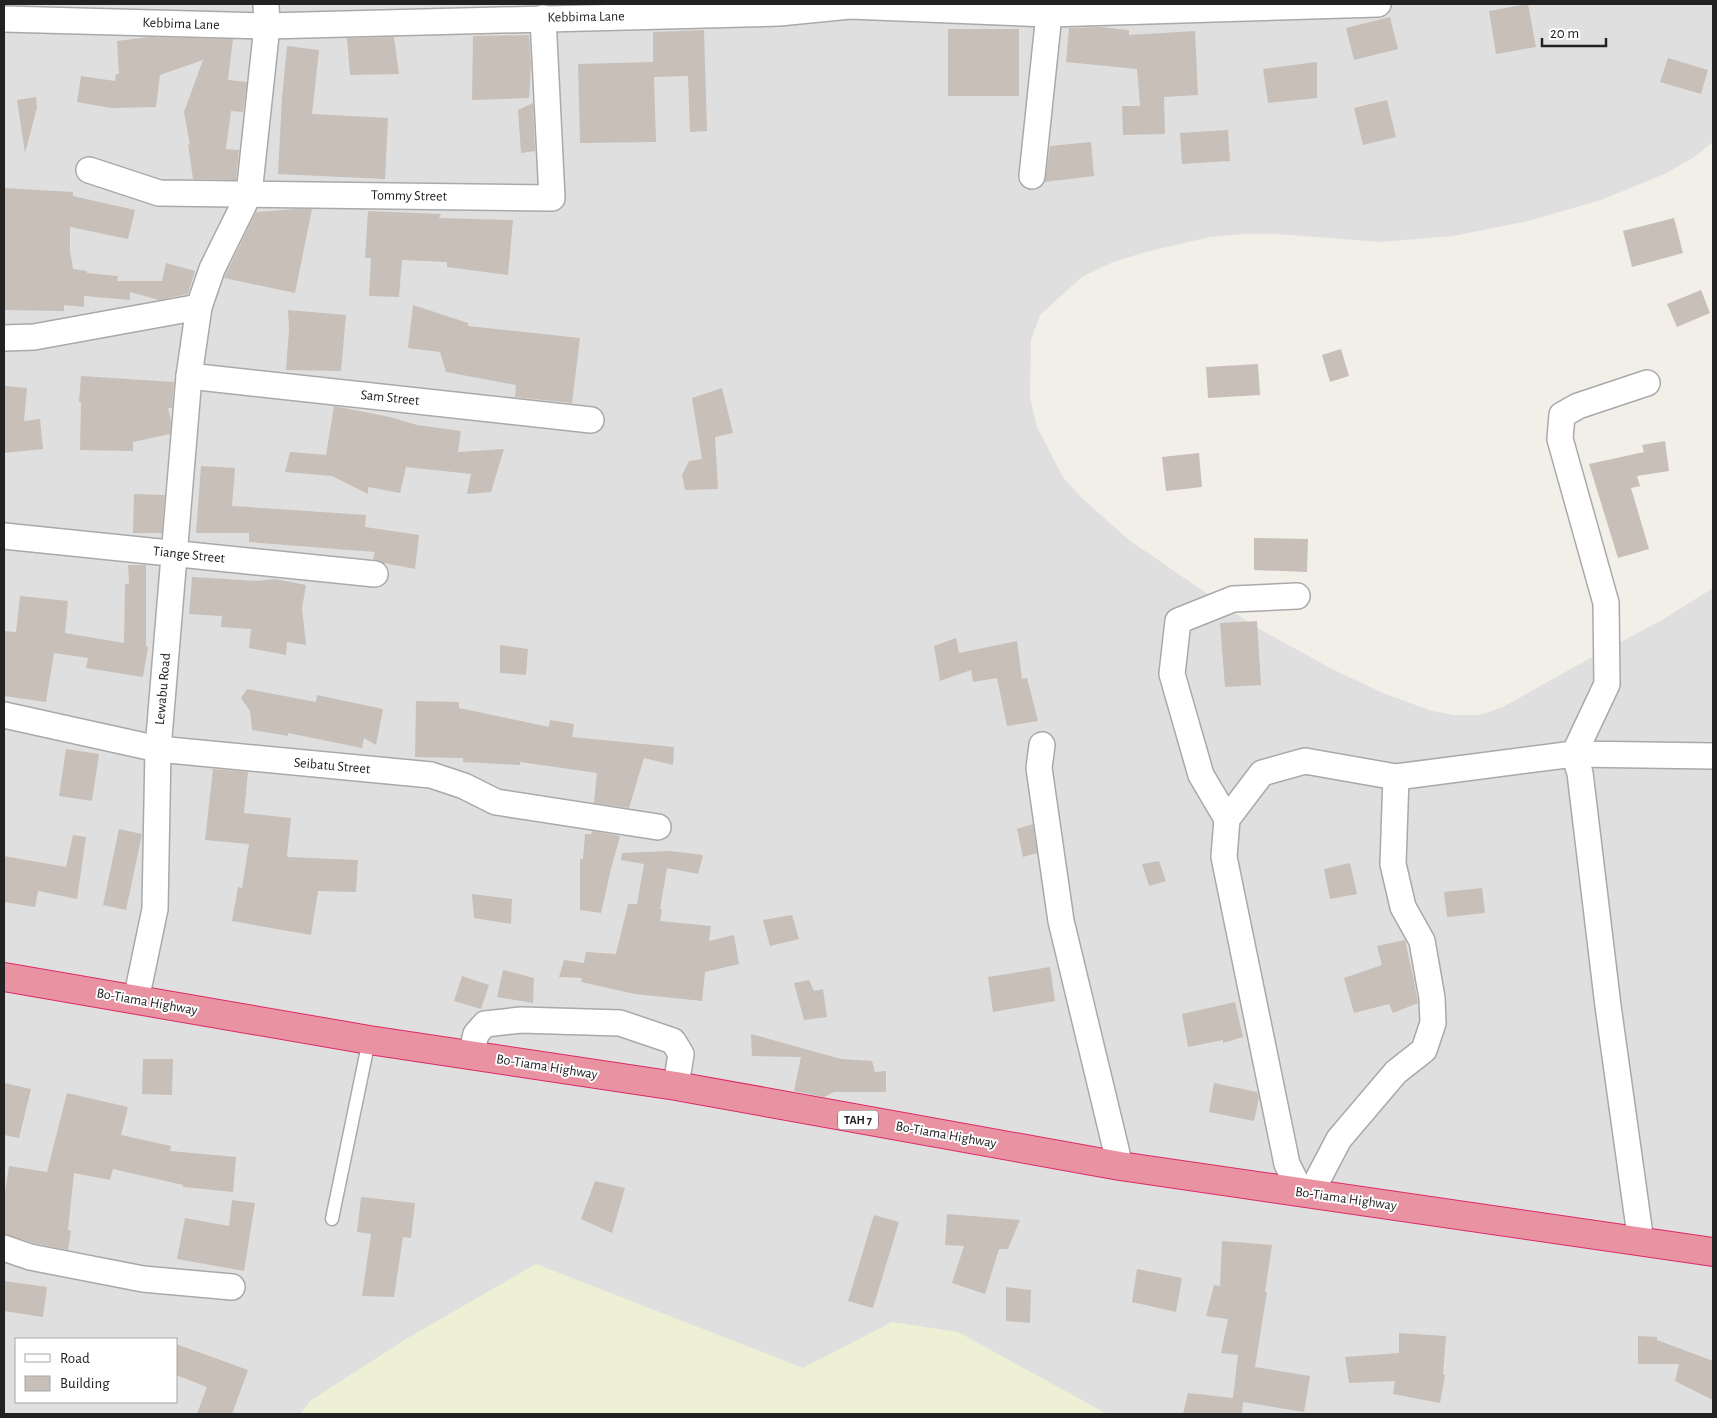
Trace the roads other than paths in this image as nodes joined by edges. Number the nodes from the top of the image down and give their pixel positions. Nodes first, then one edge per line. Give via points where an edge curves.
1 (1378, 4) edge
2 (779, 8) edge
3 (1049, 14) junction
4 (267, 15) edge
5 (543, 18) junction
6 (4, 19) edge
7 (89, 170) dead end
8 (1032, 176) dead end
9 (249, 194) junction
10 (199, 307) junction
11 (4, 338) edge
12 (189, 376) junction
13 (1647, 382) dead end
14 (591, 420) dead end
15 (4, 536) edge
16 (175, 554) junction
17 (375, 574) dead end
18 (1297, 596) dead end
19 (4, 715) edge
20 (1042, 745) dead end
21 (158, 749) junction
22 (1574, 754) junction
23 (1713, 756) edge
24 (1396, 777) junction
25 (1227, 819) junction
26 (658, 827) dead end
27 (4, 977) edge
28 (136, 1000) junction
29 (369, 1040) junction
30 (471, 1055) junction
31 (676, 1086) junction
32 (1120, 1166) junction
33 (1310, 1193) junction
34 (332, 1219) dead end
35 (1641, 1242) junction
36 (4, 1248) edge
37 (1713, 1252) edge
38 (232, 1287) dead end

1 - 3 street, Kebbima Lane
2 - 3 street, Kebbima Lane via 850,6
2 - 5 street, Kebbima Lane
3 - 8 street
4 - 5 street, Kebbima Lane
4 - 6 street, Kebbima Lane
4 - 9 street
5 - 9 street, Tommy Street via 552,198
7 - 9 street, Tommy Street via 160,193
9 - 10 street, Lewabu Road via 212,269
10 - 11 street via 34,337
10 - 12 street, Lewabu Road
12 - 14 street, Sam Street
12 - 16 street, Lewabu Road
13 - 22 street via 1578,406 1562,415 1560,439 1606,603 1606,684
15 - 16 street, Tiange Street
16 - 17 street, Tiange Street
16 - 21 street, Lewabu Road
18 - 25 street via 1233,599 1178,620 1172,674 1201,775
19 - 21 street, Seibatu Street
20 - 32 street via 1039,768 1062,921
21 - 26 street, Seibatu Street via 431,776 464,786 496,802
21 - 28 street, Lewabu Road via 155,909
22 - 23 street
22 - 24 street
22 - 35 street via 1580,773
24 - 25 street via 1305,761 1262,773
24 - 33 street via 1393,864 1403,907 1422,941 1433,1023 1424,1050 1396,1072 1339,1139
25 - 33 street via 1224,857 1287,1164
27 - 28 highway, Bo-Tiama Highway / TAH 7
28 - 29 highway, Bo-Tiama Highway / TAH 7
29 - 30 highway, Bo-Tiama Highway / TAH 7
29 - 34 lane
30 - 31 highway, Bo-Tiama Highway / TAH 7
30 - 31 street via 476,1034 486,1024 522,1020 620,1023 673,1041 682,1054
31 - 32 highway, Bo-Tiama Highway / TAH 7
32 - 33 highway, Bo-Tiama Highway / TAH 7
33 - 35 highway, Bo-Tiama Highway / TAH 7
35 - 37 highway, Bo-Tiama Highway / TAH 7
36 - 38 street via 30,1257 142,1279

